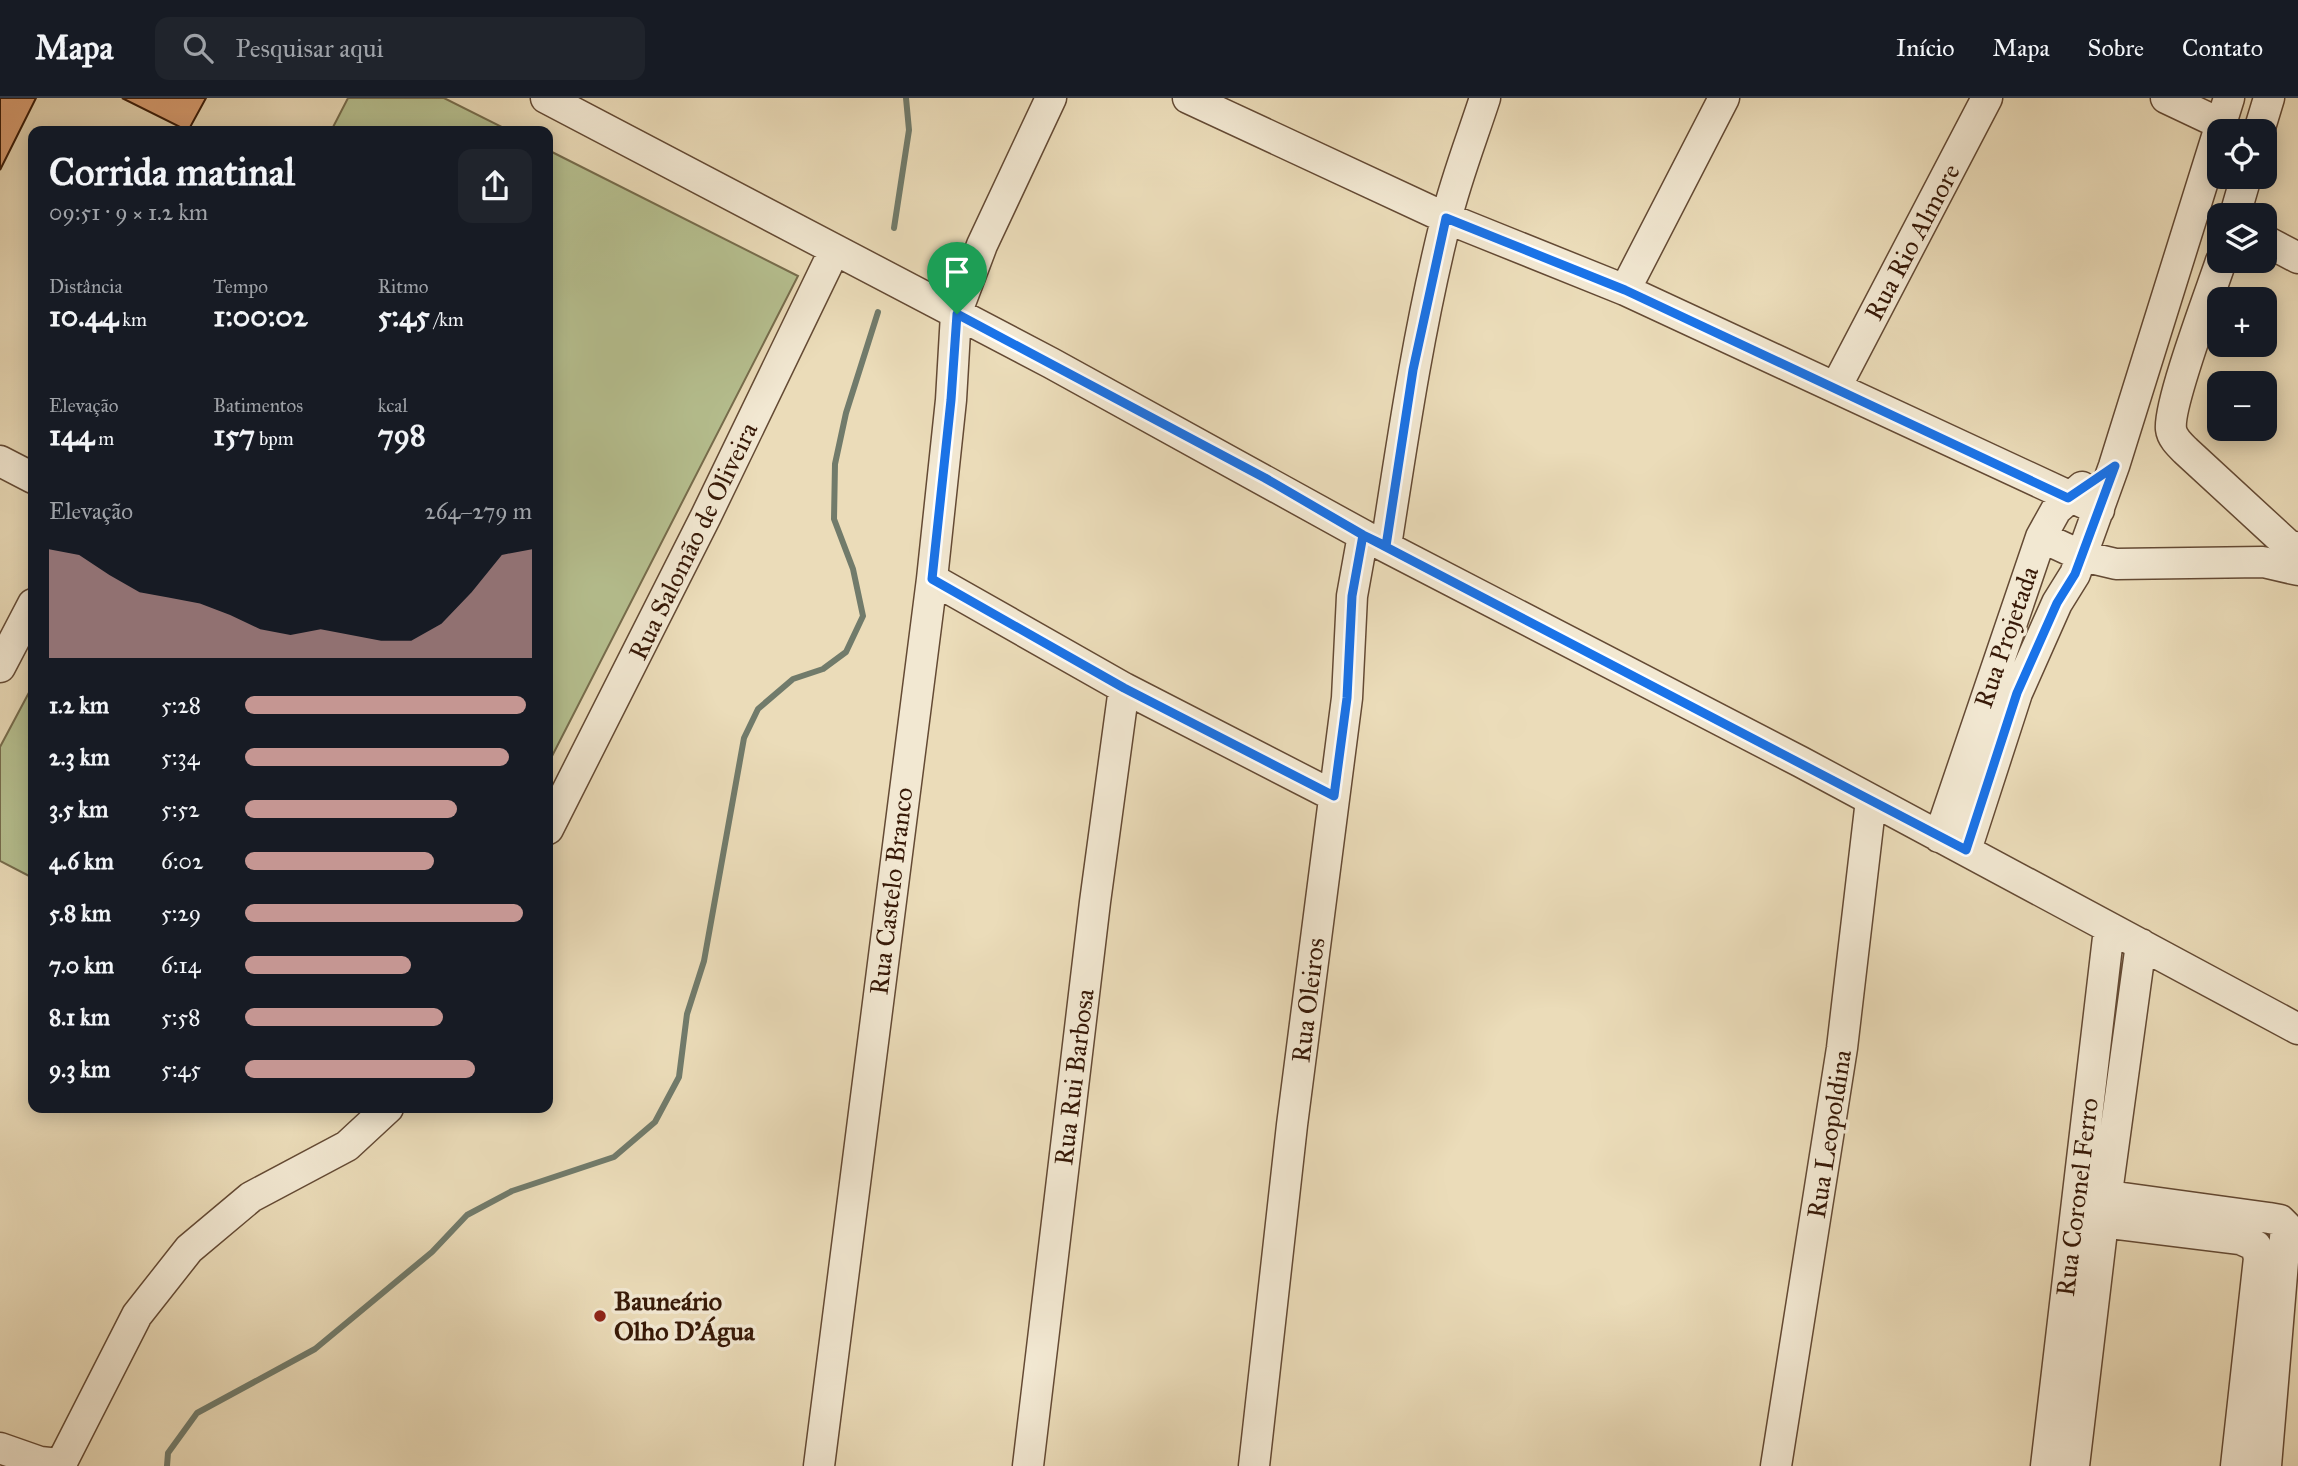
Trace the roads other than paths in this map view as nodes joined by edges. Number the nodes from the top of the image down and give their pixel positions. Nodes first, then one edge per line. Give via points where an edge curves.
1 (546, 98) edge
2 (1051, 98) edge
3 (1188, 98) edge
4 (1485, 98) edge
5 (1724, 98) edge
6 (1987, 98) edge
7 (2166, 98) edge
8 (2269, 98) edge
9 (2225, 111) edge
10 (2263, 119) edge
11 (1446, 218) junction
12 (2277, 247) edge
13 (834, 251) junction
14 (2298, 258) edge
15 (2217, 273) edge
16 (1625, 290) junction
17 (957, 314) junction
18 (1836, 387) junction
19 (0, 461) edge
20 (2115, 466) junction
21 (28, 475) edge
22 (2068, 498) junction
23 (2099, 510) junction
24 (2040, 537) junction
25 (1374, 540) junction
26 (2295, 552) edge
27 (2082, 556) junction
28 (932, 579) junction
29 (28, 614) edge
30 (0, 667) edge
31 (1124, 688) junction
32 (1334, 796) junction
33 (1871, 800) junction
34 (553, 819) edge
35 (1938, 836) junction
36 (1966, 850) junction
37 (2109, 929) junction
38 (2141, 944) junction
39 (2298, 1029) edge
40 (383, 1113) edge
41 (2091, 1207) junction
42 (2261, 1231) junction
43 (2068, 1397) junction
44 (0, 1448) edge
45 (59, 1465) edge
46 (819, 1466) edge
47 (1028, 1466) edge
48 (1254, 1466) edge
49 (1776, 1466) edge
50 (2046, 1466) edge
51 (2074, 1466) edge
52 (2236, 1466) edge
53 (2266, 1466) edge

1 - 13 street
2 - 17 street, Rua Castelo Branco via 982,246
3 - 11 street
4 - 11 street, Rua Oleiros
5 - 16 street
6 - 18 street, Rua Rio Almore
7 - 9 street
8 - 10 street
9 - 20 street, Rua Projetada
11 - 16 street
11 - 25 street, Rua Oleiros
12 - 14 street
13 - 17 street
13 - 34 street, Rua Salomão de Oliveira
15 - 26 street via 2171,429 2176,440
16 - 18 street
17 - 25 street
17 - 28 street, Rua Castelo Branco
18 - 22 street
19 - 21 street
20 - 22 street, Rua Projetada
20 - 23 street, Rua Projetada
22 - 23 street
22 - 24 street, Rua Projetada
23 - 27 street, Rua Projetada
24 - 27 street
24 - 35 street, Rua Projetada
25 - 32 street, Rua Oleiros via 1352,596 1347,698
25 - 33 street
26 - 27 street via 2263,562 2116,564
27 - 36 street, Rua Projetada via 2017,693
28 - 31 street
28 - 46 street, Rua Castelo Branco
29 - 30 street
31 - 32 street
31 - 47 street, Rua Rui Barbosa
32 - 48 street, Rua Oleiros
33 - 35 street
33 - 49 street, Rua Leopoldina via 1842,1048
35 - 36 street
36 - 37 street
37 - 38 street
37 - 41 street, Rua Coronel Ferro
38 - 39 street
38 - 41 street, Rua Coronel Ferro
40 - 45 street via 347,1146 251,1198 189,1249 137,1315
41 - 42 street
41 - 43 street, Rua Coronel Ferro
42 - 52 street
42 - 53 street via 2280,1220 2287,1235
43 - 50 street, Rua Coronel Ferro
43 - 51 street, Rua Coronel Ferro
44 - 45 street

